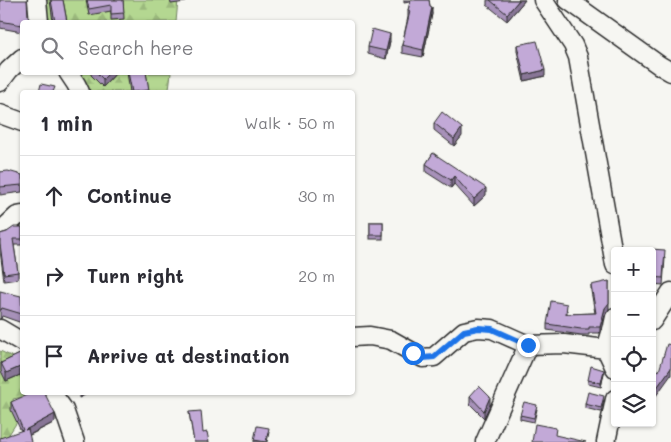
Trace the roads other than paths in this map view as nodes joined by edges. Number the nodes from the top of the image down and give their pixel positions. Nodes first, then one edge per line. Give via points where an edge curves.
1 (37, 0) edge
2 (543, 0) edge
3 (568, 0) edge
4 (39, 20) edge
5 (20, 60) edge
6 (671, 72) edge
7 (70, 75) edge
8 (0, 82) edge
9 (79, 90) edge
10 (0, 114) edge
11 (20, 121) edge
12 (20, 215) edge
13 (0, 230) edge
14 (612, 247) edge
15 (671, 292) edge
16 (656, 315) edge
17 (0, 329) edge
18 (355, 338) edge
19 (20, 341) edge
20 (528, 345) junction
21 (610, 349) edge
22 (53, 395) edge
23 (611, 418) edge
24 (75, 442) edge
25 (485, 442) edge
26 (606, 442) edge

1 - 4 street
2 - 14 street via 578,57
3 - 6 street
5 - 8 street
7 - 9 street
10 - 11 street
12 - 13 street
15 - 16 street
17 - 19 street
18 - 20 street via 370,336 391,340 423,358 434,357 464,331 478,328 492,329
20 - 21 street via 564,344
20 - 25 street
22 - 24 street via 64,410
23 - 26 street

